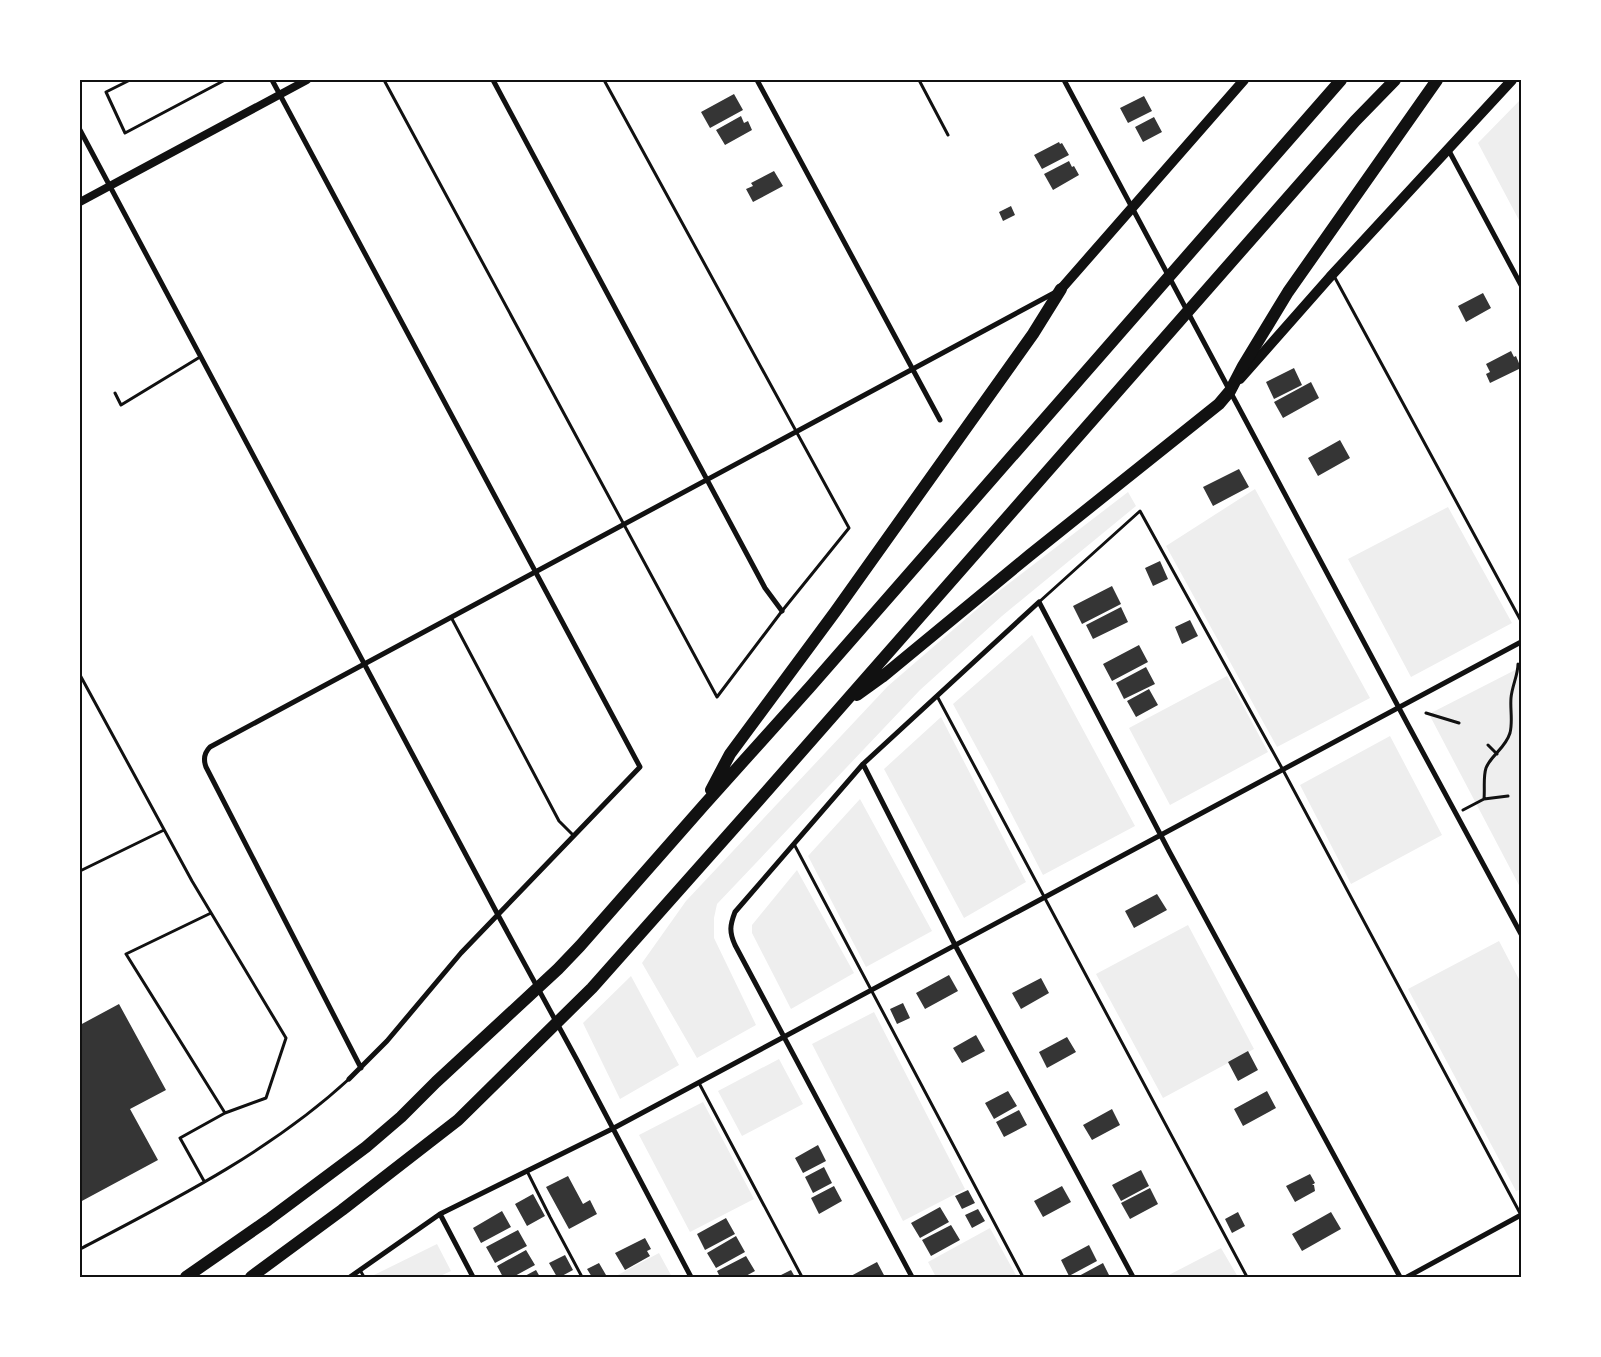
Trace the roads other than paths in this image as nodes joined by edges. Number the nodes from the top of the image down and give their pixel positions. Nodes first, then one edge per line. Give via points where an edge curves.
1 (130, 80) edge
2 (225, 80) edge
3 (272, 80) edge
4 (307, 80) edge
5 (384, 80) edge
6 (493, 80) edge
7 (604, 80) edge
8 (757, 80) edge
9 (919, 80) edge
10 (1064, 80) edge
11 (1341, 80) edge
12 (1395, 80) edge
13 (1436, 80) edge
14 (1512, 80) edge
15 (1240, 82) edge
16 (280, 94) junction
17 (80, 130) edge
18 (948, 134) dead end
19 (1448, 149) junction
20 (110, 186) junction
21 (80, 202) edge
22 (1132, 207) junction
23 (1333, 274) junction
24 (1521, 285) edge
25 (1061, 289) junction
26 (200, 357) junction
27 (913, 370) junction
28 (1230, 391) junction
29 (115, 393) dead end
30 (940, 420) dead end
31 (796, 432) junction
32 (707, 480) junction
33 (624, 525) junction
34 (535, 572) junction
35 (1039, 602) junction
36 (782, 611) junction
37 (451, 617) junction
38 (1521, 621) edge
39 (1521, 642) edge
40 (364, 664) junction
41 (80, 675) edge
42 (936, 695) junction
43 (1398, 707) junction
44 (839, 709) junction
45 (863, 764) junction
46 (1283, 770) junction
47 (704, 805) junction
48 (164, 830) junction
49 (573, 835) junction
50 (1160, 835) junction
51 (793, 844) junction
52 (80, 871) edge
53 (1044, 898) junction
54 (211, 913) junction
55 (498, 915) junction
56 (1521, 934) edge
57 (955, 945) junction
58 (871, 990) junction
59 (784, 1037) junction
60 (361, 1068) junction
61 (349, 1079) joint
62 (699, 1082) junction
63 (225, 1113) junction
64 (612, 1129) junction
65 (527, 1171) junction
66 (204, 1181) junction
67 (440, 1214) junction
68 (1521, 1215) edge
69 (80, 1249) edge
70 (360, 1270) junction
71 (186, 1277) edge
72 (251, 1277) edge
73 (350, 1277) edge
74 (364, 1277) edge
75 (473, 1277) edge
76 (582, 1277) edge
77 (691, 1277) edge
78 (802, 1277) edge
79 (912, 1277) edge
80 (1023, 1277) edge
81 (1133, 1277) edge
82 (1247, 1277) edge
83 (1400, 1277) edge
84 (1407, 1277) edge

1 - 2 lane via 106,92 125,133
3 - 16 street
4 - 16 street
5 - 33 lane
6 - 32 street
7 - 31 lane
8 - 27 street
9 - 18 lane
10 - 22 street
11 - 47 highway
12 - 44 highway via 1355,121
13 - 28 highway via 1288,292
14 - 19 main road
15 - 22 main road
16 - 20 street
16 - 34 street
17 - 20 street
19 - 23 main road
19 - 24 street
20 - 21 street
20 - 26 street
22 - 25 main road
22 - 28 street
23 - 28 main road
23 - 38 lane
25 - 27 street
25 - 47 highway via 1033,334 730,754
26 - 29 lane via 121,405
26 - 40 street
27 - 30 street
27 - 31 street
28 - 43 street
28 - 44 highway via 1217,406
31 - 32 street
31 - 36 lane via 849,528
32 - 33 street
32 - 36 street via 765,588
33 - 34 street
33 - 36 lane via 717,697
34 - 37 street
34 - 49 street via 640,767
35 - 42 street
35 - 46 lane via 1140,511
35 - 50 street
37 - 40 street
37 - 49 lane via 559,821
39 - 43 street
40 - 55 street
40 - 60 street via 210,747 204,757 206,767
41 - 48 lane
42 - 45 street
42 - 53 lane
43 - 46 street
43 - 56 street
44 - 72 highway via 592,988 458,1120
45 - 51 street
45 - 57 street
46 - 50 street
46 - 68 lane
47 - 71 highway via 558,969 401,1117 283,1209
48 - 52 lane
48 - 54 lane
49 - 55 street
50 - 53 street
50 - 83 street
51 - 58 lane
51 - 59 street via 735,912 730,924 730,935
53 - 57 street
53 - 82 lane
54 - 63 lane via 286,1038 266,1098
54 - 63 lane via 126,954
55 - 60 street
55 - 64 street
57 - 58 street
57 - 81 street
58 - 59 street
58 - 80 lane
59 - 62 street
59 - 79 street
60 - 61 street
61 - 66 lane via 273,1140
62 - 64 street
62 - 78 lane
63 - 66 lane via 180,1138
64 - 65 street
64 - 77 street
65 - 67 street
65 - 76 lane
66 - 69 lane
67 - 70 street
67 - 75 street
68 - 84 street
70 - 73 street
70 - 74 lane

